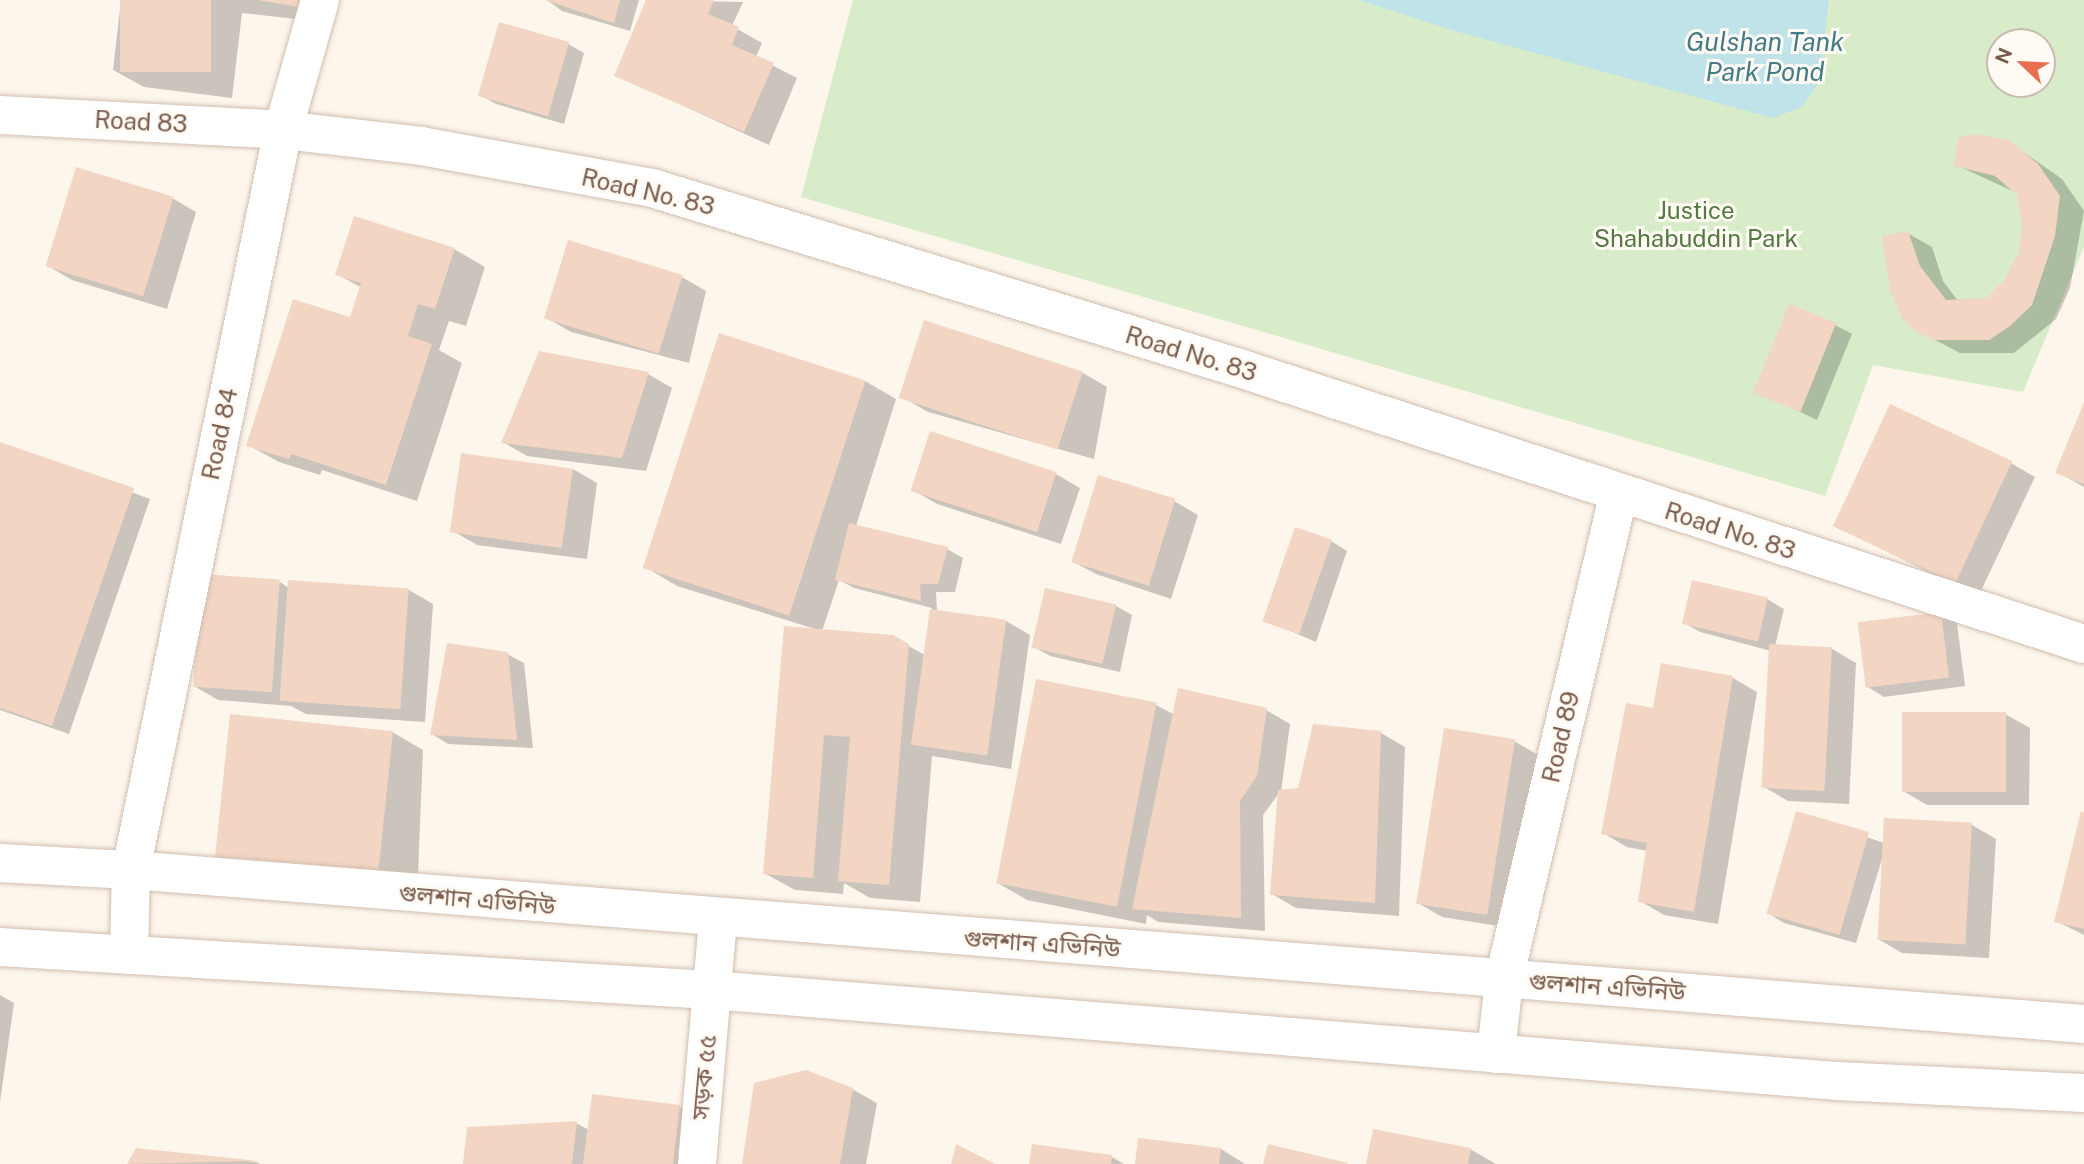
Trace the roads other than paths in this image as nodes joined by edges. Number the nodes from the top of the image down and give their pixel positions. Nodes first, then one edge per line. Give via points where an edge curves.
1 (320, 0) edge
2 (0, 115) edge
3 (283, 130) junction
4 (1618, 495) junction
5 (2084, 644) edge
6 (0, 863) edge
7 (131, 870) junction
8 (718, 919) junction
9 (0, 947) edge
10 (129, 955) junction
11 (1504, 979) junction
12 (711, 990) junction
13 (2084, 1024) edge
14 (1496, 1054) junction
15 (2084, 1093) edge
16 (697, 1164) edge

1 - 3 street, Road 84
2 - 3 street, Road 83
3 - 4 street, Road No. 83 via 421,146 652,188 1236,367
3 - 7 street, Road 84
4 - 5 street, Road No. 83
4 - 11 street, Road 89
6 - 7 street, গুলশান এভিনিউ
7 - 8 street, গুলশান এভিনিউ
7 - 10 street, Road 84
8 - 11 street, গুলশান এভিনিউ
8 - 12 street, সড়ক ৫৫
9 - 10 street
10 - 12 street
11 - 13 street, গুলশান এভিনিউ
11 - 14 street, Road 89
12 - 14 street
12 - 16 street, সড়ক ৫৫
14 - 15 street via 1839,1081

